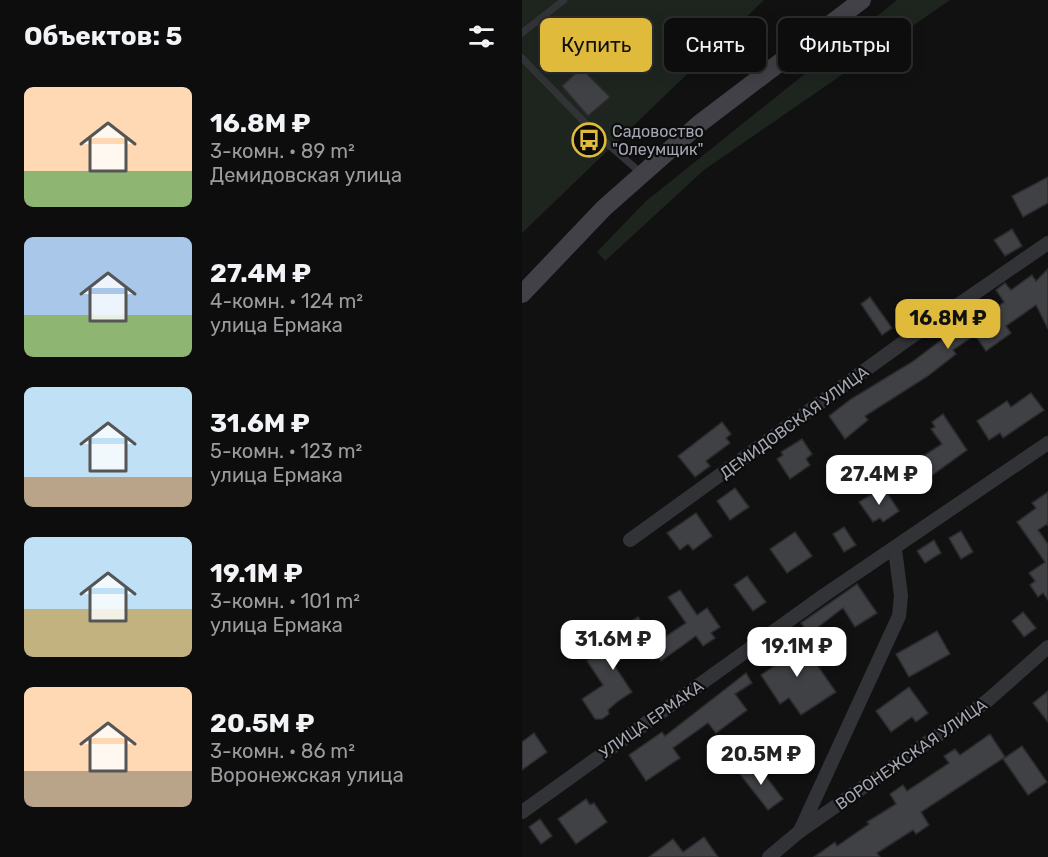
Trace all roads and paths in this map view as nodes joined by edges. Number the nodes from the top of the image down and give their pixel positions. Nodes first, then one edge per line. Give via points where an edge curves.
1 (564, 0) edge
2 (862, 0) edge
3 (522, 33) edge
4 (522, 58) edge
5 (642, 175) junction
6 (1048, 243) edge
7 (522, 294) edge
8 (1048, 443) edge
9 (630, 540) dead end
10 (895, 549) junction
11 (1048, 647) edge
12 (522, 812) edge
13 (800, 831) junction
14 (770, 857) edge

1 - 3 lane
2 - 5 main road via 699,124
4 - 5 lane
5 - 7 main road via 604,208
6 - 9 street, ДЕМИДОВСКАЯ УЛИЦА
8 - 10 street, УЛИЦА ЕРМАКА
10 - 12 street, УЛИЦА ЕРМАКА via 823,596
10 - 13 street via 901,596 899,616
11 - 13 street, ВОРОНЕЖСКАЯ УЛИЦА via 987,701
13 - 14 street, ВОРОНЕЖСКАЯ УЛИЦА

